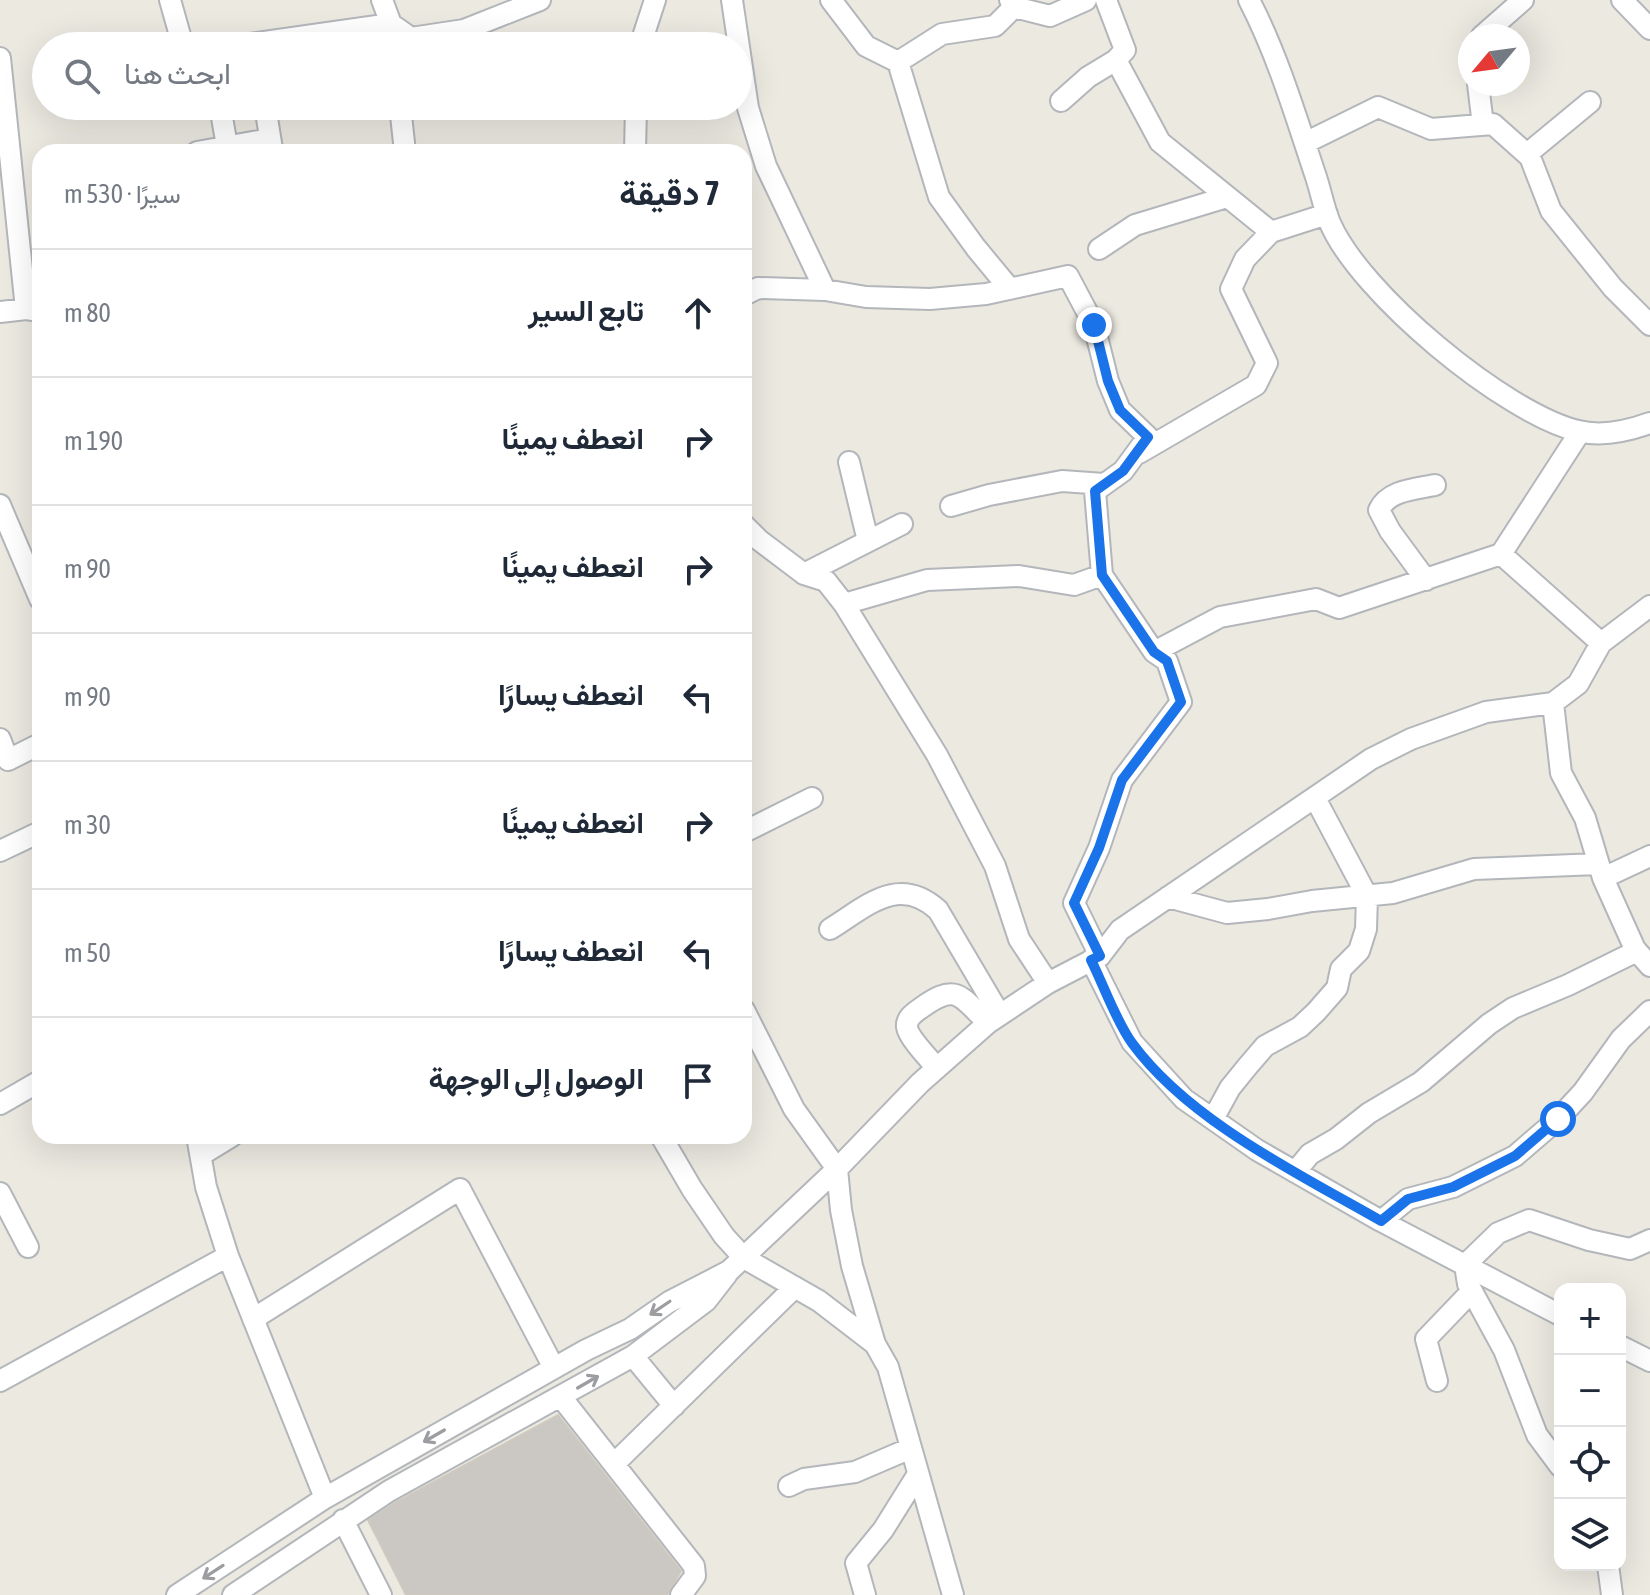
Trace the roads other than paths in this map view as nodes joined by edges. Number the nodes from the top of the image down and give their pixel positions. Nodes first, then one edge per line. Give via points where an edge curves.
1 (170, 0) edge
2 (382, 0) edge
3 (540, 0) edge
4 (655, 0) edge
5 (732, 0) edge
6 (831, 0) edge
7 (1086, 0) edge
8 (1106, 0) edge
9 (1249, 0) edge
10 (1523, 0) edge
11 (1622, 0) edge
12 (1012, 3) edge
13 (391, 24) junction
14 (1496, 24) edge
15 (1650, 29) edge
16 (179, 32) edge
17 (337, 32) edge
18 (392, 32) edge
19 (402, 32) edge
20 (451, 32) edge
21 (645, 32) edge
22 (737, 32) edge
23 (0, 58) edge
24 (1116, 60) junction
25 (898, 62) junction
26 (1479, 96) edge
27 (1061, 101) dead end
28 (1590, 102) dead end
29 (223, 120) edge
30 (267, 120) edge
31 (402, 120) edge
32 (636, 120) edge
33 (752, 120) edge
34 (1483, 125) junction
35 (1305, 143) junction
36 (227, 144) edge
37 (271, 144) edge
38 (404, 144) edge
39 (635, 144) edge
40 (1527, 154) junction
41 (1227, 197) junction
42 (1327, 214) junction
43 (1271, 232) junction
44 (1099, 249) dead end
45 (1010, 289) junction
46 (825, 290) junction
47 (752, 291) edge
48 (32, 302) edge
49 (32, 310) edge
50 (0, 312) edge
51 (1650, 325) edge
52 (1650, 423) edge
53 (1580, 432) junction
54 (1135, 455) junction
55 (849, 462) dead end
56 (1104, 484) junction
57 (1435, 485) dead end
58 (0, 505) edge
59 (951, 506) dead end
60 (902, 524) dead end
61 (752, 533) edge
62 (868, 541) junction
63 (1501, 554) junction
64 (804, 574) junction
65 (1102, 575) junction
66 (32, 580) edge
67 (1426, 580) junction
68 (844, 604) junction
69 (1650, 606) edge
70 (1601, 643) junction
71 (1154, 652) junction
72 (1553, 703) junction
73 (0, 739) edge
74 (32, 748) edge
75 (812, 798) dead end
76 (1315, 798) junction
77 (752, 828) edge
78 (32, 836) edge
79 (0, 851) edge
80 (1650, 856) edge
81 (1601, 871) junction
82 (1367, 896) junction
83 (1168, 897) junction
84 (830, 929) dead end
85 (1096, 958) junction
86 (1644, 958) edge
87 (1048, 983) junction
88 (1650, 1011) edge
89 (994, 1019) junction
90 (752, 1026) edge
91 (937, 1068) junction
92 (32, 1086) edge
93 (0, 1104) edge
94 (1213, 1119) junction
95 (666, 1144) edge
96 (199, 1146) edge
97 (837, 1169) junction
98 (1295, 1172) junction
99 (0, 1193) edge
100 (1381, 1221) junction
101 (1650, 1240) edge
102 (28, 1247) dead end
103 (228, 1256) junction
104 (737, 1265) junction
105 (1465, 1265) junction
106 (795, 1287) junction
107 (1472, 1291) junction
108 (1554, 1312) edge
109 (253, 1319) junction
110 (603, 1342) junction
111 (875, 1344) junction
112 (1626, 1349) edge
113 (624, 1361) junction
114 (1650, 1361) edge
115 (554, 1368) junction
116 (0, 1381) edge
117 (1437, 1381) dead end
118 (561, 1397) junction
119 (674, 1406) junction
120 (911, 1448) junction
121 (1554, 1458) edge
122 (614, 1464) junction
123 (918, 1474) junction
124 (789, 1486) dead end
125 (325, 1498) junction
126 (343, 1520) junction
127 (1609, 1571) edge
128 (177, 1595) edge
129 (233, 1595) edge
130 (381, 1595) edge
131 (681, 1595) edge
132 (865, 1595) edge
133 (953, 1595) edge
134 (1612, 1595) edge

1 - 16 street
2 - 13 street
3 - 20 street
4 - 21 street
5 - 22 street
6 - 25 street via 866,46
7 - 12 street via 1050,16
8 - 24 street via 1125,50
9 - 35 street via 1269,39
10 - 14 street
11 - 15 street
12 - 25 street via 995,26 942,34
13 - 17 street
13 - 18 street
13 - 19 street
23 - 48 street
24 - 27 street
24 - 41 street via 1160,142
25 - 45 street via 939,197
26 - 34 street
28 - 40 street
29 - 36 street
30 - 37 street
31 - 38 street
32 - 39 street
33 - 46 street via 766,166
34 - 35 street via 1431,129 1378,107
34 - 40 street via 1493,124
35 - 42 street
40 - 51 street via 1551,211
41 - 43 street
41 - 44 street via 1135,225
42 - 43 street
42 - 53 street via 1349,258 1428,338 1534,413
43 - 54 street via 1245,259 1231,289 1267,363 1256,385
45 - 46 street via 930,299
45 - 54 street via 1068,276 1094,325 1120,410 1148,437
46 - 47 street
49 - 50 street
52 - 53 street via 1625,432
53 - 63 street
54 - 56 street
55 - 62 street
56 - 59 street via 1062,481
56 - 65 street via 1095,491
57 - 67 street via 1393,495 1379,510
58 - 66 street
60 - 62 street
61 - 64 street
62 - 64 street
63 - 67 street
63 - 70 street
64 - 68 street via 826,581
65 - 68 street via 1074,585 1019,576 927,580
65 - 71 street
67 - 71 street via 1339,608 1316,599 1220,617
68 - 87 street via 937,755 995,866 1019,939
69 - 70 street
70 - 72 street via 1578,684
71 - 85 street via 1167,661 1181,702 1122,780 1074,903
72 - 76 street via 1486,712 1411,739
72 - 81 street via 1561,773 1585,818
73 - 74 street via 8,760
75 - 77 street
76 - 82 street
76 - 83 street
78 - 79 street
80 - 81 street
81 - 82 street via 1474,869
81 - 86 street
82 - 83 street via 1227,913
82 - 94 street via 1359,951 1341,969 1337,988 1300,1027 1265,1046 1230,1088
83 - 85 street via 1120,930
84 - 89 street via 884,896 910,894 930,902
85 - 87 street
85 - 94 street via 1132,1042 1184,1099
86 - 98 street via 1513,1008 1421,1082 1310,1154
87 - 89 street
88 - 100 street via 1558,1119 1515,1156 1453,1187 1408,1199
89 - 91 street
89 - 91 street via 949,993 909,1016 906,1027
90 - 97 street via 794,1109
91 - 97 street
92 - 93 street
94 - 98 street
95 - 104 street
96 - 103 street
97 - 104 street
97 - 111 street via 852,1266
98 - 100 street
99 - 102 street
100 - 105 street
101 - 105 street via 1630,1249 1529,1220 1498,1233
103 - 109 street
103 - 116 street
104 - 106 street
104 -> 110 street
104 - 113 street via 706,1301
105 - 107 street
105 - 108 street
106 - 111 street
106 - 119 street
107 - 117 street via 1426,1339
107 - 121 street via 1504,1350 1537,1435
109 - 115 street via 460,1189
109 - 125 street
110 - 113 street
110 - 115 street
111 - 120 street via 888,1367
112 - 114 street
118 -> 113 street
113 - 119 street
115 -> 125 street
118 - 122 street
118 - 126 street
119 - 122 street
120 - 123 street
120 - 124 street via 855,1472
122 - 131 street via 694,1566 695,1576
123 - 132 street via 856,1563
123 - 133 street
125 -> 128 street
126 - 129 street
126 - 130 street
127 - 134 street

